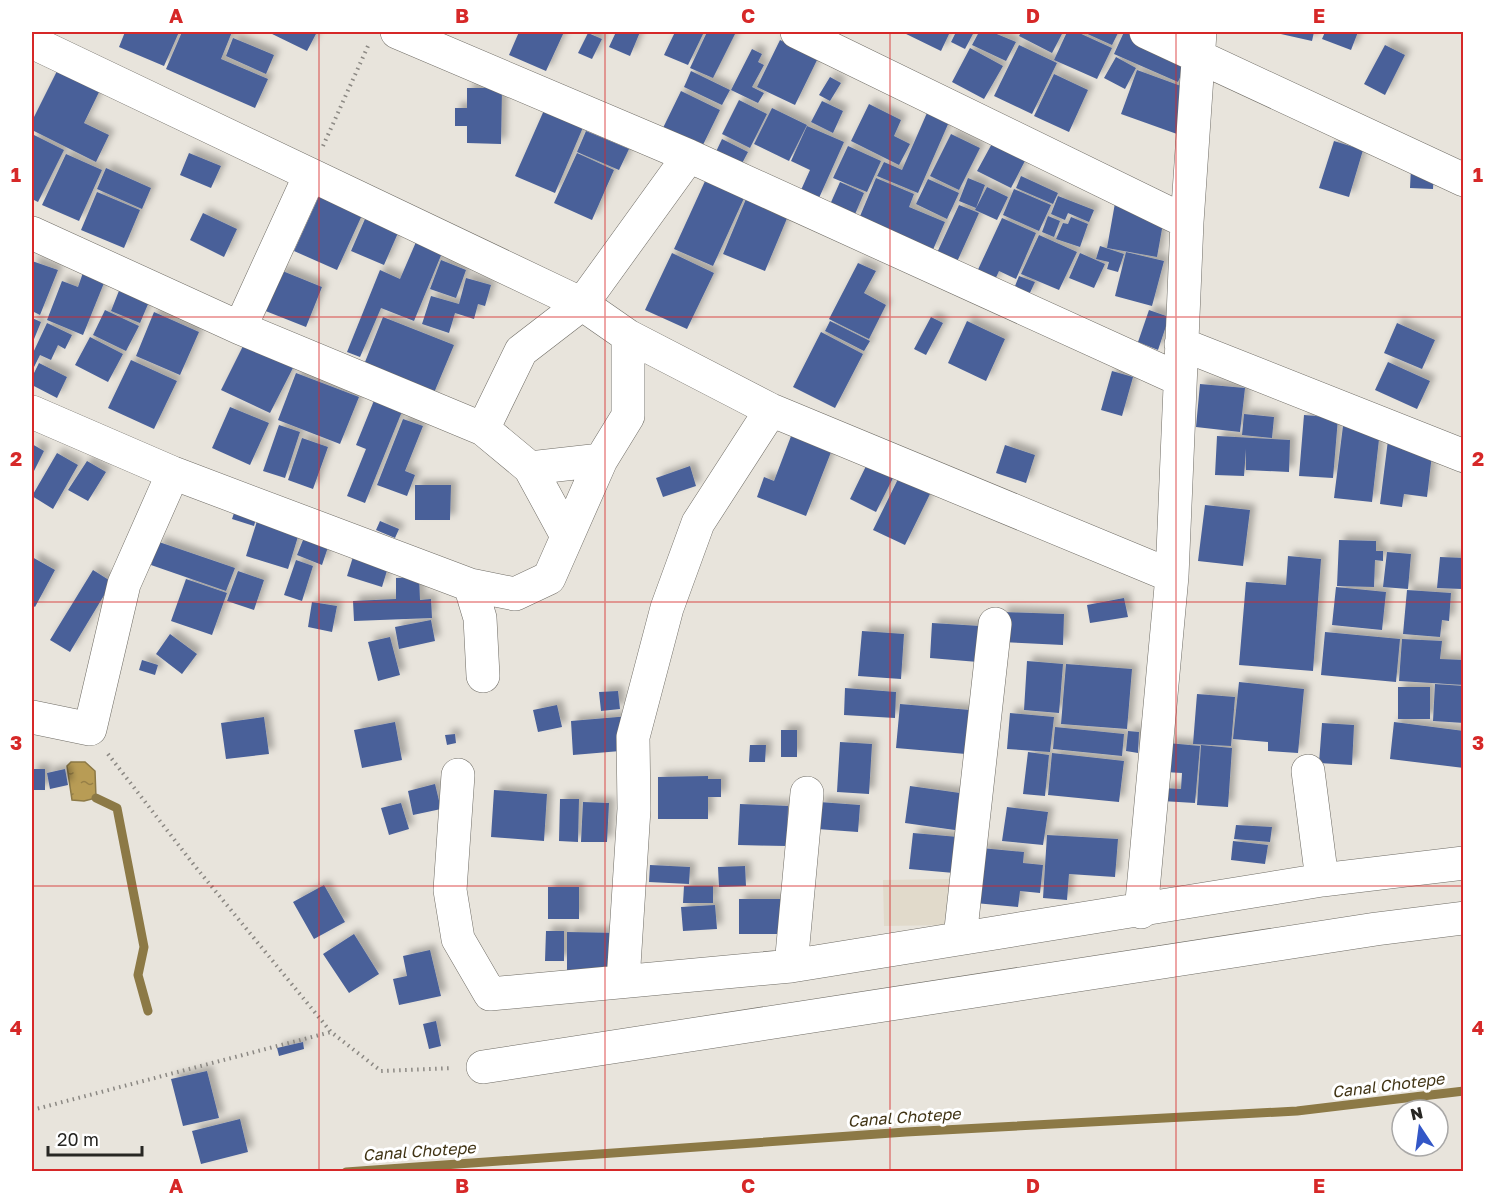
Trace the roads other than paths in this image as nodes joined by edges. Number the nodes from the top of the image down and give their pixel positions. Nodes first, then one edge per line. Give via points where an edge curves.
1 (797, 32) edge
2 (1146, 32) edge
3 (383, 37) edge
4 (32, 42) edge
5 (1200, 44) edge
6 (689, 156) junction
7 (310, 176) junction
8 (1464, 180) edge
9 (1187, 222) junction
10 (32, 233) edge
11 (582, 304) junction
12 (240, 328) junction
13 (628, 336) junction
14 (1181, 344) junction
15 (1179, 379) junction
16 (771, 410) junction
17 (32, 412) edge
18 (483, 429) junction
19 (1464, 456) edge
20 (601, 460) junction
21 (530, 468) junction
22 (173, 473) junction
23 (567, 536) junction
24 (1172, 576) junction
25 (470, 585) junction
26 (995, 624) dead end
27 (483, 676) dead end
28 (32, 717) edge
29 (1308, 771) dead end
30 (458, 775) dead end
31 (807, 793) dead end
32 (1464, 863) edge
33 (1322, 880) junction
34 (1141, 912) junction
35 (1464, 918) edge
36 (960, 938) junction
37 (791, 966) junction
38 (623, 981) junction
39 (483, 1067) road end

1 - 9 street
2 - 5 street
3 - 6 street
4 - 7 street
5 - 8 street
5 - 9 street
6 - 11 street
6 - 15 street
7 - 11 street
7 - 12 street
9 - 14 street
10 - 12 street
11 - 13 street
11 - 18 street via 521,351
12 - 18 street
13 - 16 street
13 - 20 street via 628,416
14 - 15 street
14 - 19 street
15 - 24 street
16 - 24 street
16 - 38 street via 698,523 667,608 633,736 634,810
17 - 22 street
18 - 21 street
20 - 21 street
20 - 23 street
21 - 23 street
22 - 25 street
22 - 28 street via 124,584 90,729
23 - 25 street via 549,578 515,594
24 - 34 street
25 - 27 street via 480,618
26 - 36 street
29 - 33 street
30 - 38 street via 450,890 458,939 490,994
31 - 37 street
32 - 33 street
33 - 34 street
34 - 36 street
35 - 39 street
36 - 37 street
37 - 38 street

